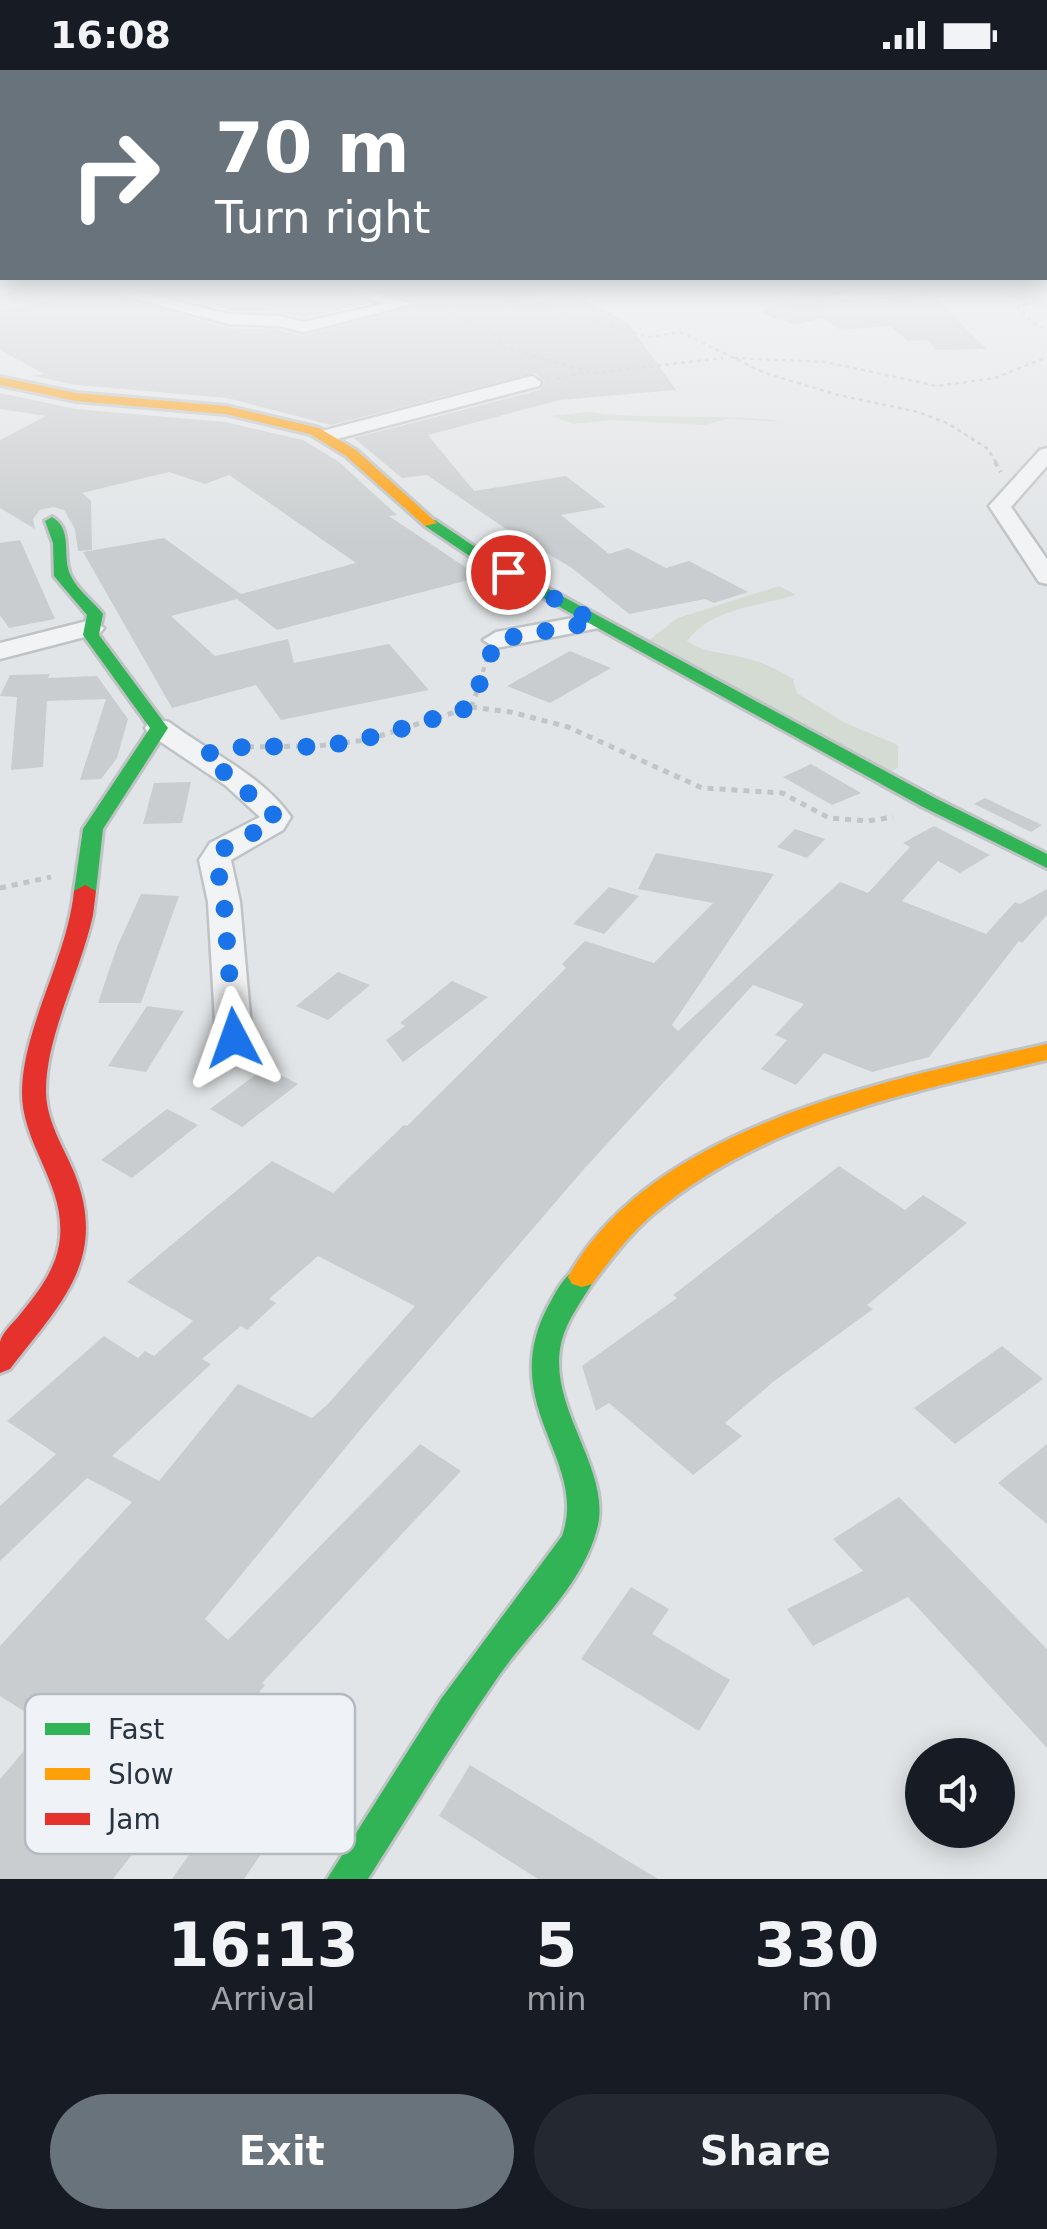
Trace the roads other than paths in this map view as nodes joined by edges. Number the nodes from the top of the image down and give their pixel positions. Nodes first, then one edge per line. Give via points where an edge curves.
1 (0, 381) edge
2 (532, 382) road end
3 (326, 436) junction
4 (1047, 454) edge
5 (52, 520) dead end
6 (1047, 577) edge
7 (595, 622) junction
8 (91, 628) junction
9 (496, 640) road end
10 (0, 651) edge
11 (159, 728) junction
12 (1047, 862) edge
13 (234, 1038) dead end
14 (1047, 1052) edge
15 (0, 1362) edge
16 (346, 1879) edge

1 - 3 street via 76,397 226,410
2 - 3 street
3 - 7 street via 439,530
4 - 6 street via 1000,510
5 - 8 street via 62,576 95,614
7 - 9 street
7 - 12 street
8 - 10 street
8 - 11 street
11 - 13 street via 204,755 276,817 221,850 216,860
11 - 15 street via 95,823 85,900 34,1086 40,1129 74,1197 68,1270
14 - 16 street via 852,1097 795,1118 676,1181 604,1249 556,1310 544,1341 548,1395 580,1488 582,1526 568,1556 490,1660

